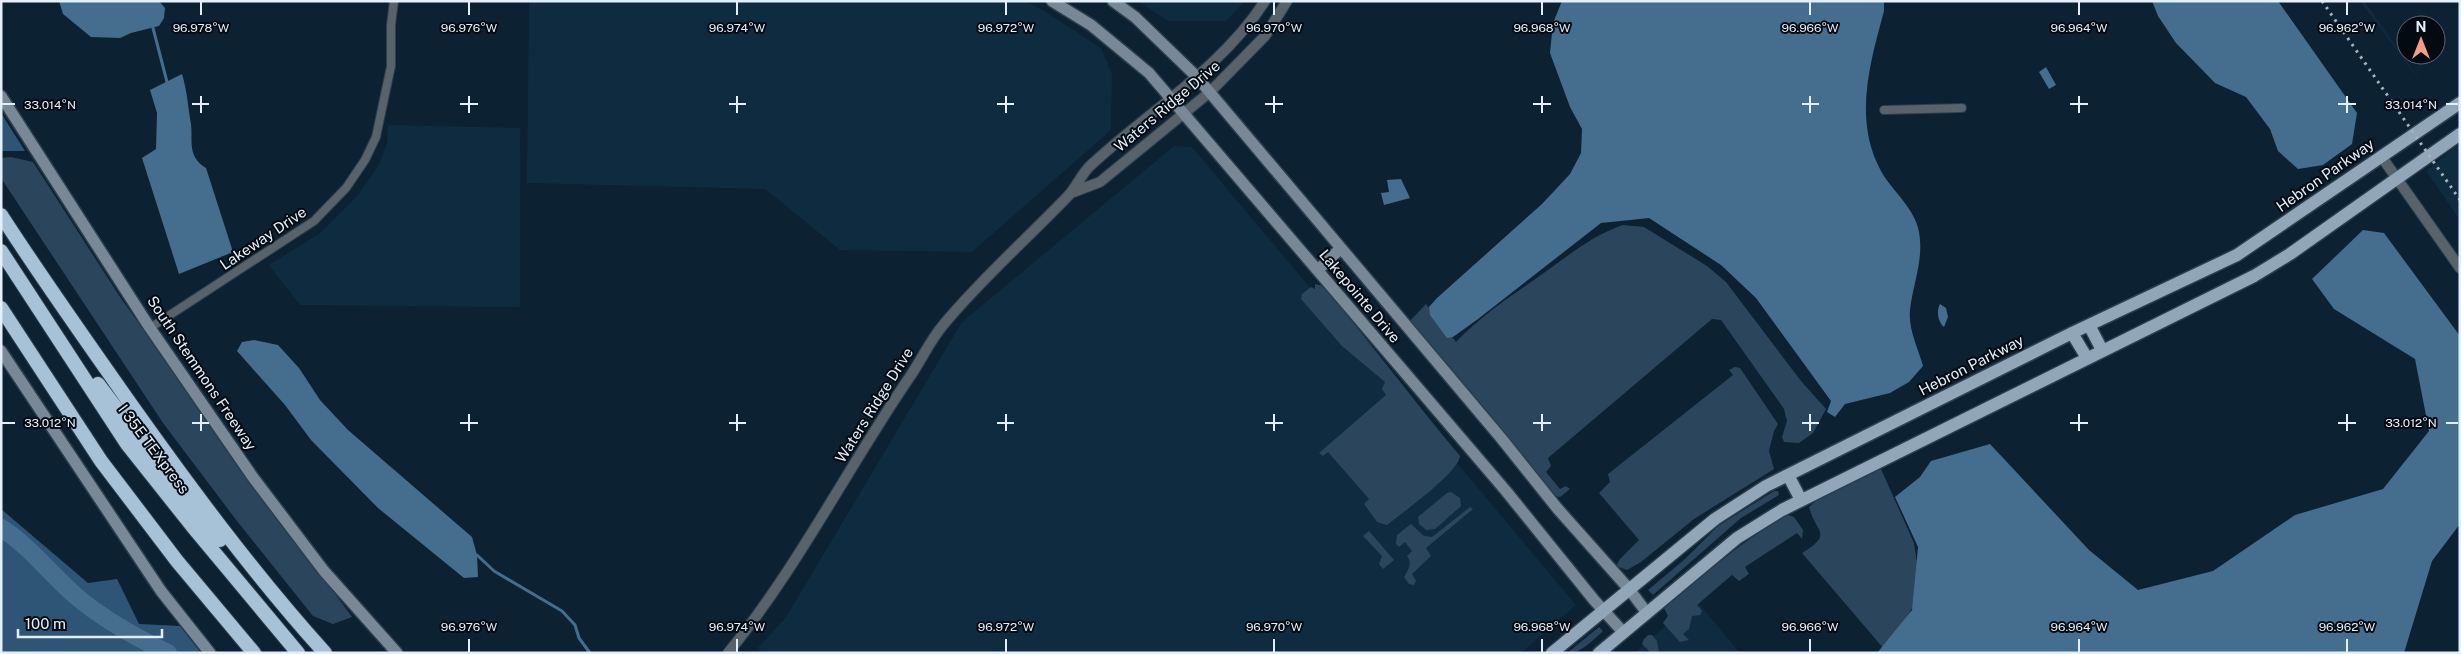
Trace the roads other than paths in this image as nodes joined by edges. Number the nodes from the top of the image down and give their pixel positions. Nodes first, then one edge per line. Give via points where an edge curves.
1 (394, 1) edge
2 (1052, 1) edge
3 (1113, 1) edge
4 (1265, 1) edge
5 (1287, 1) edge
6 (1196, 76) junction
7 (1210, 92) junction
8 (1, 96) edge
9 (1170, 97) junction
10 (2460, 103) edge
11 (1962, 108) dead end
12 (1884, 110) dead end
13 (1184, 112) junction
14 (2460, 134) edge
15 (2381, 156) junction
16 (2396, 178) junction
17 (1071, 194) junction
18 (1, 215) edge
19 (1340, 248) junction
20 (1, 251) edge
21 (2460, 268) edge
22 (1318, 270) junction
23 (20, 281) junction
24 (1, 308) edge
25 (2089, 325) junction
26 (150, 328) junction
27 (2072, 333) junction
28 (2102, 350) junction
29 (1, 351) edge
30 (2086, 358) junction
31 (1788, 475) junction
32 (1801, 500) junction
33 (1629, 589) junction
34 (274, 596) junction
35 (1603, 610) junction
36 (1647, 613) junction
37 (1623, 632) junction
38 (210, 653) edge
39 (254, 653) edge
40 (298, 653) edge
41 (325, 653) edge
42 (397, 653) edge
43 (728, 653) edge
44 (1552, 653) edge
45 (1599, 653) edge

1 - 26 street, Lakeway Drive via 391,66 385,103 376,137 346,188 320,216
2 - 9 main road, Lakepointe Drive via 1117,44
3 - 6 main road, Lakepointe Drive via 1135,17
4 - 6 street, Waters Ridge Drive via 1248,27
5 - 7 street, Waters Ridge Drive via 1265,36
6 - 7 main road, Lakepointe Drive
6 - 9 street, Waters Ridge Drive
7 - 13 street, Waters Ridge Drive
7 - 19 main road, Lakepointe Drive
8 - 26 main road, South Stemmons Freeway
9 - 13 main road, Lakepointe Drive
9 - 17 street, Waters Ridge Drive via 1089,166
10 - 15 main road, Hebron Parkway
11 - 12 street
13 - 17 street, Waters Ridge Drive via 1100,182
13 - 22 main road, Lakepointe Drive
14 - 16 main road
15 - 16 street
15 - 25 main road, Hebron Parkway via 2247,249
16 - 21 street
16 - 28 main road via 2254,276
17 - 43 street, Waters Ridge Drive via 982,280 942,327 879,422 810,539
18 - 34 highway via 179,472
19 - 22 main road
19 - 33 main road, Lakepointe Drive via 1557,508
20 - 23 highway, I 35E TEXpress
22 - 35 main road, Lakepointe Drive
23 - 34 highway via 200,519
23 - 40 highway, I 35E TEXpress via 127,444
24 - 39 highway via 101,461
25 - 27 main road, Hebron Parkway
25 - 28 main road
26 - 42 main road, South Stemmons Freeway via 252,476 324,571
27 - 30 main road
27 - 31 main road, Hebron Parkway
28 - 30 main road
29 - 38 main road via 161,591
30 - 32 main road
31 - 32 main road
31 - 33 main road, Hebron Parkway via 1715,519
32 - 36 main road via 1737,538
33 - 35 main road, Hebron Parkway
33 - 36 main road, Lakepointe Drive
34 - 41 highway
35 - 37 main road, Lakepointe Drive
35 - 44 main road, Hebron Parkway
36 - 37 main road
37 - 45 main road

